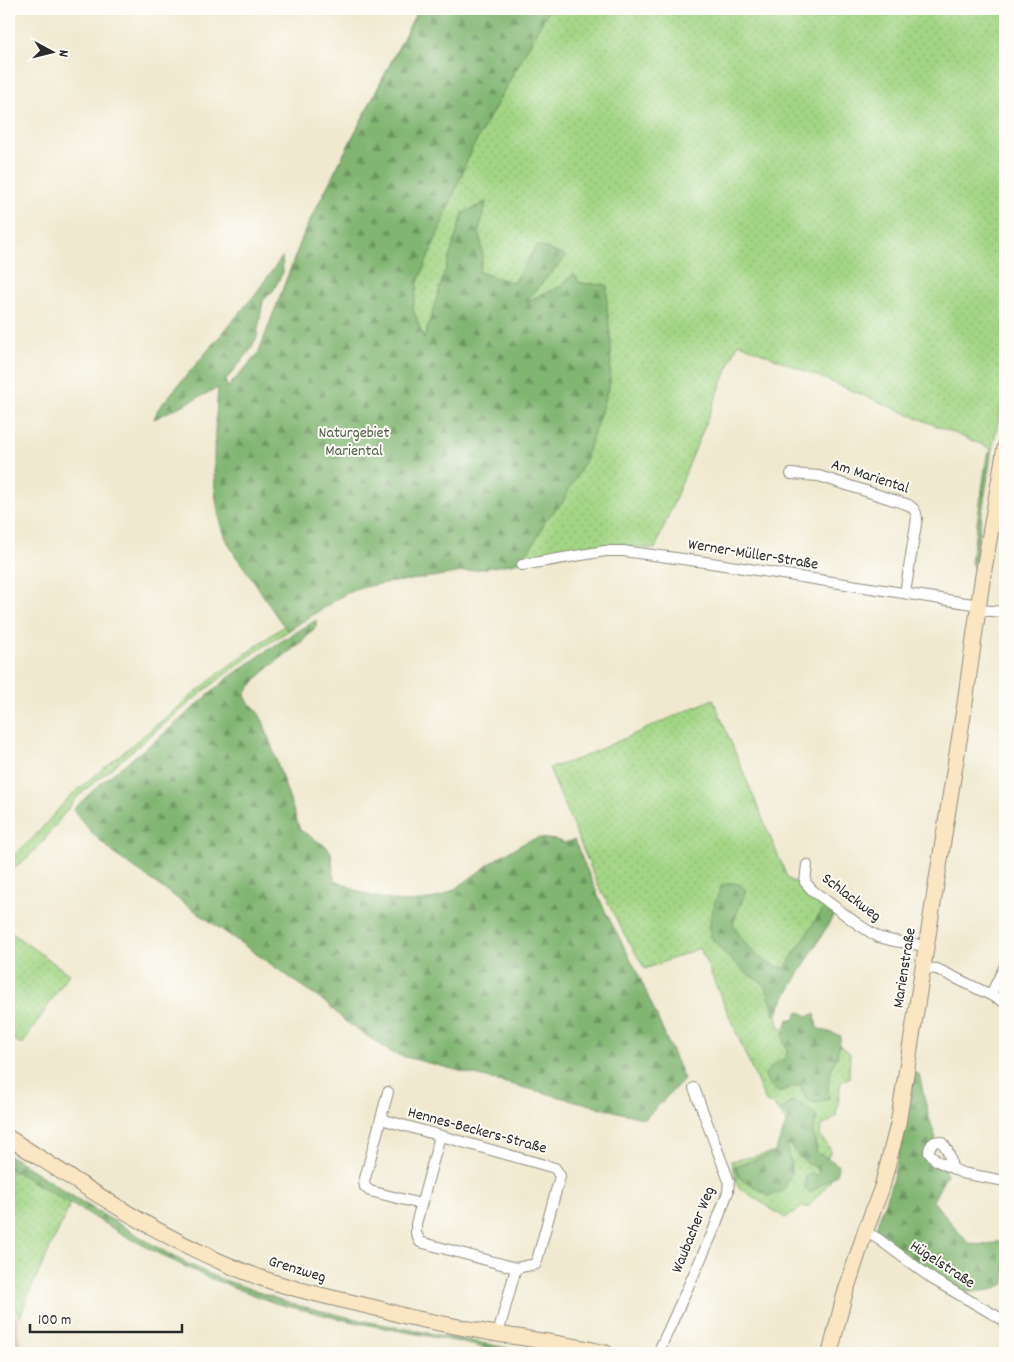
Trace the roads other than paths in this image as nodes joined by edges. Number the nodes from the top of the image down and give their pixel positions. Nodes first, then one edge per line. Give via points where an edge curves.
1 (1005, 447) edge
2 (791, 474) dead end
3 (522, 565) dead end
4 (905, 593) junction
5 (979, 608) junction
6 (1005, 612) edge
7 (807, 865) dead end
8 (926, 946) junction
9 (1005, 966) edge
10 (923, 968) junction
11 (990, 994) junction
12 (1005, 1002) edge
13 (694, 1088) dead end
14 (388, 1092) dead end
15 (381, 1120) junction
16 (440, 1136) junction
17 (9, 1138) edge
18 (952, 1168) dead end
19 (1005, 1181) edge
20 (421, 1204) junction
21 (865, 1232) junction
22 (516, 1268) junction
23 (1005, 1321) edge
24 (498, 1334) junction
25 (606, 1353) edge
26 (658, 1353) edge
27 (830, 1353) edge

1 - 5 main road, Marienstraße
2 - 4 street, Am Mariental via 818,476 914,508 916,518
3 - 4 street, Werner-Müller-Straße via 623,551
4 - 5 street, Werner-Müller-Straße
5 - 6 street, Werner-Müller-Straße
5 - 8 main road, Marienstraße
7 - 8 street, Schlackweg via 806,882 812,890 859,925 878,937
8 - 10 main road, Marienstraße
9 - 11 street
10 - 11 street via 937,969
10 - 21 main road, Marienstraße via 898,1124 882,1187
11 - 12 street
13 - 26 street, Waubacher Weg via 729,1181 728,1192
14 - 15 street
15 - 16 street, Hennes-Beckers-Straße
15 - 20 street via 365,1187
16 - 20 street
16 - 22 street, Hennes-Beckers-Straße via 555,1168 560,1176 536,1264
17 - 24 main road, Grenzweg via 126,1213 237,1269 323,1296
18 - 19 street
20 - 22 street via 416,1224 420,1242
21 - 23 street, Hügelstraße via 934,1280
21 - 27 main road, Marienstraße via 842,1302
22 - 24 street
24 - 25 main road, Grenzweg

